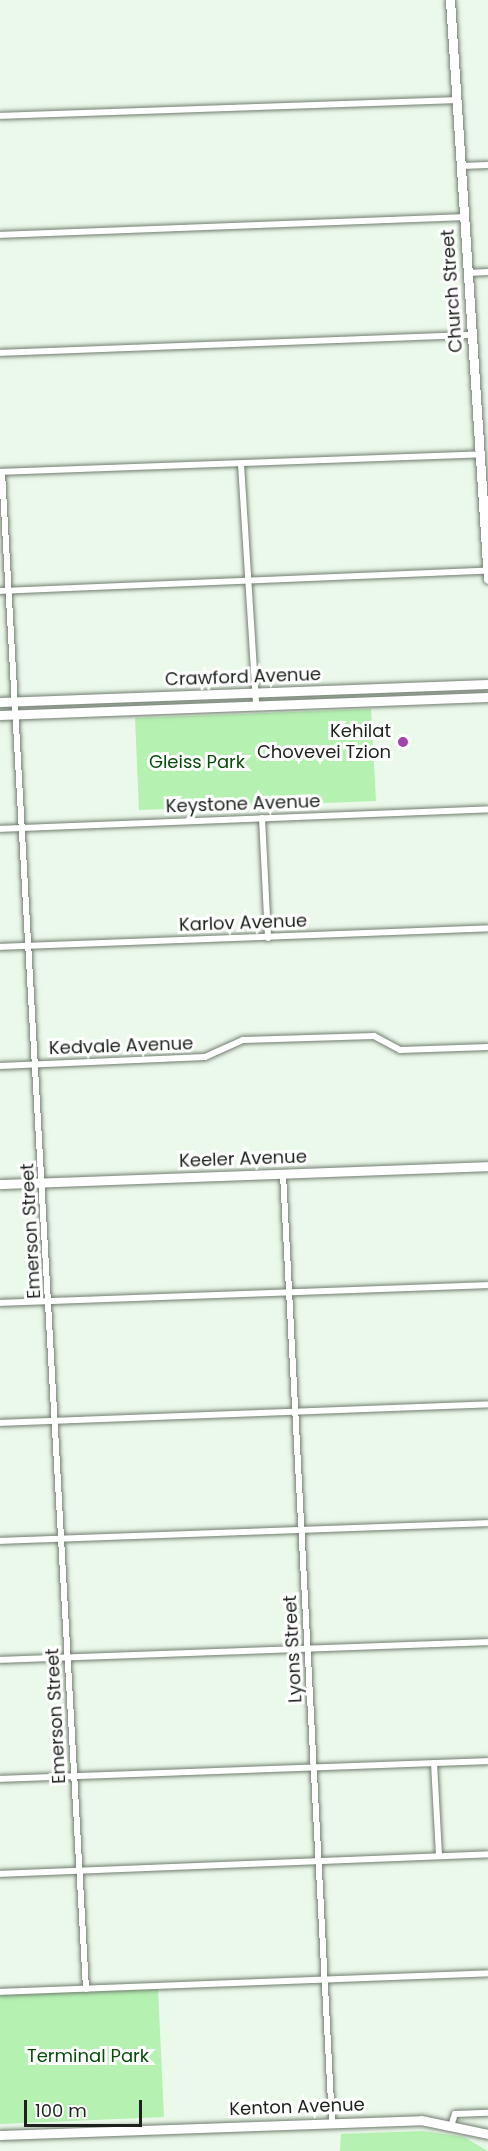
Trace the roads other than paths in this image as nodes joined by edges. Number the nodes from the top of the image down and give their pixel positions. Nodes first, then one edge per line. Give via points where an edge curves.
1 (450, 0) edge
2 (456, 0) edge
3 (456, 100) junction
4 (0, 116) edge
5 (488, 165) edge
6 (461, 166) junction
7 (464, 217) junction
8 (0, 236) edge
9 (488, 272) edge
10 (468, 273) junction
11 (472, 335) junction
12 (0, 353) edge
13 (480, 454) junction
14 (241, 464) junction
15 (1, 472) edge
16 (487, 558) edge
17 (488, 571) edge
18 (488, 579) edge
19 (248, 581) junction
20 (0, 591) edge
21 (9, 591) junction
22 (488, 684) edge
23 (255, 693) junction
24 (488, 697) edge
25 (0, 702) edge
26 (16, 702) junction
27 (256, 705) junction
28 (17, 714) junction
29 (0, 715) edge
30 (488, 809) edge
31 (262, 818) junction
32 (24, 828) junction
33 (0, 829) edge
34 (488, 928) edge
35 (268, 938) junction
36 (30, 946) junction
37 (0, 947) edge
38 (488, 1047) edge
39 (37, 1064) junction
40 (0, 1066) edge
41 (488, 1166) edge
42 (283, 1174) junction
43 (43, 1183) junction
44 (0, 1184) edge
45 (488, 1285) edge
46 (290, 1292) junction
47 (50, 1301) junction
48 (0, 1303) edge
49 (488, 1404) edge
50 (296, 1411) junction
51 (56, 1420) junction
52 (0, 1423) edge
53 (488, 1523) edge
54 (302, 1530) junction
55 (62, 1539) junction
56 (0, 1541) edge
57 (488, 1642) edge
58 (308, 1648) junction
59 (68, 1658) junction
60 (0, 1660) edge
61 (488, 1761) edge
62 (434, 1763) junction
63 (314, 1767) junction
64 (74, 1776) junction
65 (0, 1779) edge
66 (488, 1854) edge
67 (439, 1856) junction
68 (319, 1861) junction
69 (80, 1870) junction
70 (0, 1874) edge
71 (488, 1973) edge
72 (325, 1979) junction
73 (86, 1989) junction
74 (0, 1992) edge
75 (488, 2114) edge
76 (332, 2122) junction
77 (452, 2123) junction
78 (488, 2134) edge
79 (0, 2135) edge

1 - 2 street
1 - 3 main road, Church Street
3 - 4 street
3 - 6 main road, Church Street
5 - 6 street
6 - 7 main road, Church Street
7 - 8 street
7 - 10 main road, Church Street
9 - 10 street
10 - 11 main road, Church Street
11 - 12 street
11 - 13 main road, Church Street
13 - 14 street
13 - 16 main road, Church Street
14 - 15 street
14 - 19 street
15 - 21 street, Emerson Street
16 - 17 main road, Church Street
17 - 18 main road, Church Street
17 - 19 street
19 - 21 street
19 - 23 street
20 - 21 street
21 - 26 street, Emerson Street
22 - 23 main road, Crawford Avenue
23 - 26 main road, Crawford Avenue
23 - 27 street
24 - 27 main road, Crawford Avenue
25 - 26 main road, Crawford Avenue
26 - 28 street, Emerson Street
27 - 28 main road, Crawford Avenue
28 - 29 main road, Crawford Avenue
28 - 32 street, Emerson Street
30 - 31 street, Keystone Avenue
31 - 32 street, Keystone Avenue
31 - 35 street
32 - 33 street, Keystone Avenue
32 - 36 street, Emerson Street
34 - 35 street, Karlov Avenue
35 - 36 street, Karlov Avenue
36 - 37 street, Karlov Avenue
36 - 39 street, Emerson Street
38 - 39 street, Kedvale Avenue via 400,1050 374,1036 243,1040 205,1057
39 - 40 street, Kedvale Avenue
39 - 43 street, Emerson Street
41 - 42 main road, Keeler Avenue
42 - 43 main road, Keeler Avenue
42 - 46 street, Lyons Street
43 - 44 main road, Keeler Avenue
43 - 47 street, Emerson Street
45 - 46 street
46 - 47 street
46 - 50 street, Lyons Street
47 - 48 street
47 - 51 street, Emerson Street
49 - 50 street
50 - 51 street
50 - 54 street, Lyons Street
51 - 52 street
51 - 55 street, Emerson Street
53 - 54 street
54 - 55 street
54 - 58 street, Lyons Street
55 - 56 street
55 - 59 street, Emerson Street
57 - 58 street
58 - 59 street
58 - 63 street, Lyons Street
59 - 60 street
59 - 64 street, Emerson Street
61 - 62 street
62 - 63 street
62 - 67 street
63 - 64 street
63 - 68 street, Lyons Street
64 - 65 street
64 - 69 street, Emerson Street
66 - 67 street
67 - 68 street
68 - 69 street
68 - 72 street, Lyons Street
69 - 70 street
69 - 73 street, Emerson Street
71 - 72 street
72 - 73 street
72 - 76 street, Lyons Street
73 - 74 street
75 - 77 street, Kenton Avenue via 455,2114
76 - 77 main road, Kenton Avenue
76 - 79 main road, Kenton Avenue
77 - 78 main road, Kenton Avenue

